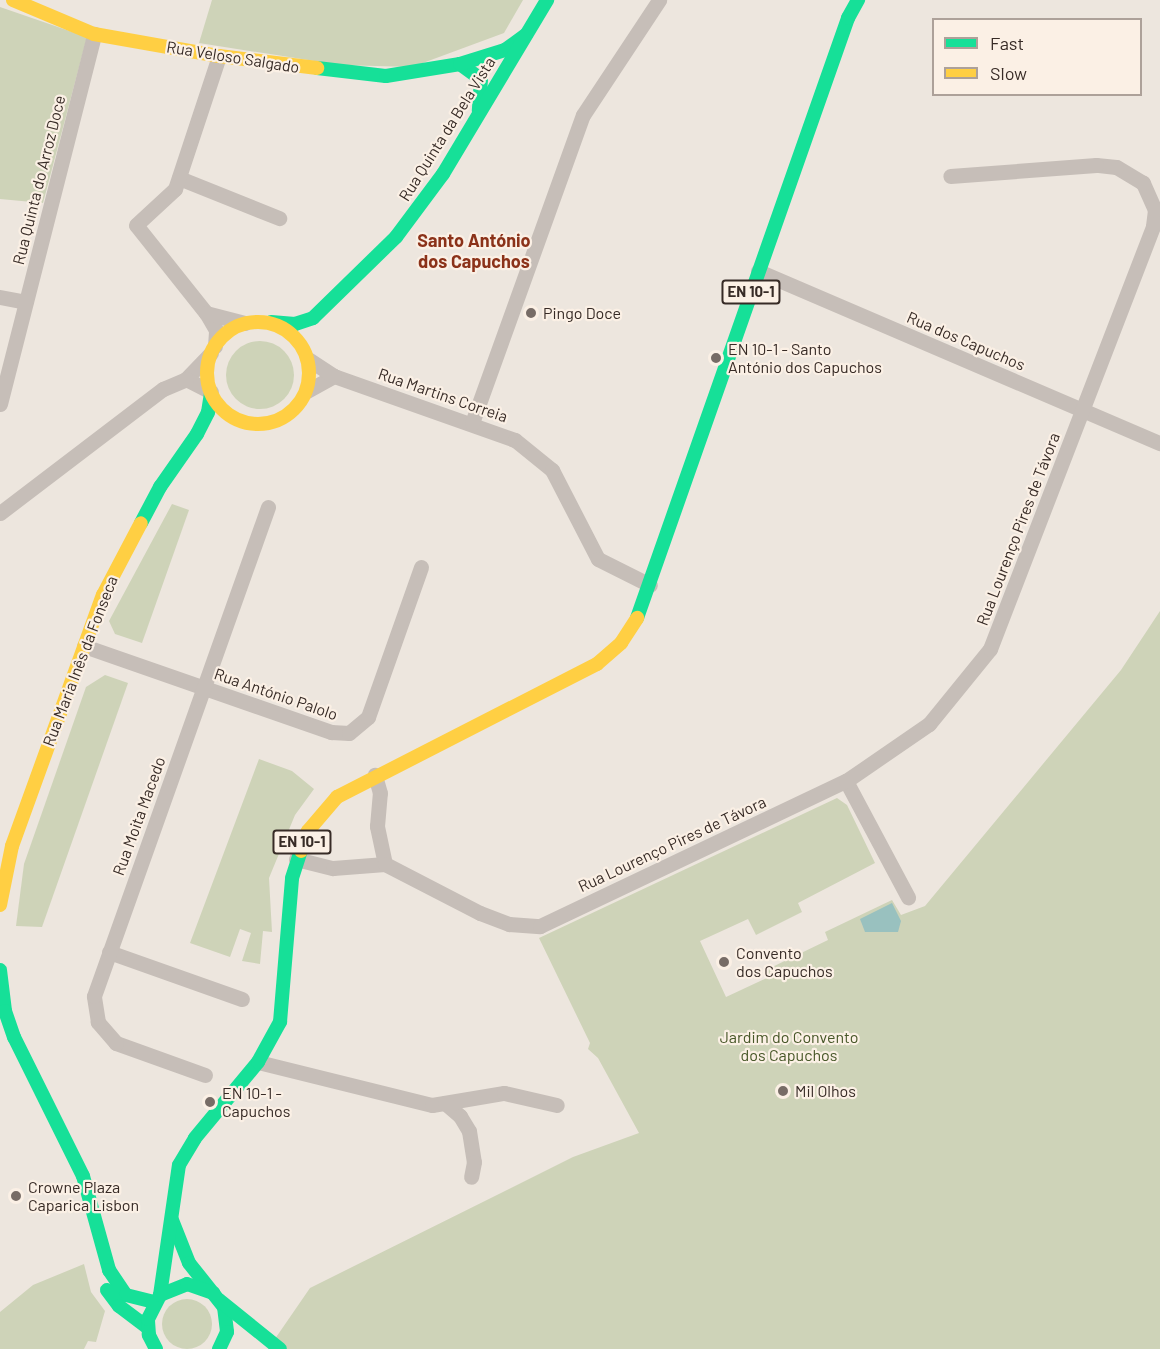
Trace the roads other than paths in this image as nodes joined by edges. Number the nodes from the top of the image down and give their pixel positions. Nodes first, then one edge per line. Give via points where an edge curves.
1 (13, 0) edge
2 (547, 0) edge
3 (659, 0) edge
4 (858, 0) edge
5 (94, 34) junction
6 (526, 35) junction
7 (491, 54) junction
8 (219, 56) junction
9 (460, 64) junction
10 (502, 76) junction
11 (481, 78) junction
12 (478, 116) junction
13 (950, 176) dead end
14 (179, 178) junction
15 (279, 218) dead end
16 (758, 271) junction
17 (0, 297) edge
18 (26, 302) junction
19 (206, 313) junction
20 (313, 318) junction
21 (271, 322) junction
22 (245, 323) junction
23 (213, 350) junction
24 (307, 356) junction
25 (334, 376) junction
26 (186, 379) junction
27 (307, 391) junction
28 (211, 393) junction
29 (0, 404) edge
30 (1083, 411) junction
31 (231, 417) junction
32 (472, 423) junction
33 (197, 434) junction
34 (1160, 443) edge
35 (268, 507) dead end
36 (0, 513) edge
37 (421, 567) dead end
38 (650, 585) junction
39 (84, 646) junction
40 (204, 688) junction
41 (375, 775) junction
42 (846, 781) junction
43 (296, 859) junction
44 (385, 864) junction
45 (909, 897) dead end
46 (0, 905) edge
47 (109, 952) junction
48 (0, 970) edge
49 (242, 999) dead end
50 (3, 1011) edge
51 (7, 1035) edge
52 (258, 1062) junction
53 (205, 1075) dead end
54 (446, 1103) junction
55 (557, 1105) dead end
56 (471, 1177) dead end
57 (172, 1216) junction
58 (103, 1254) junction
59 (217, 1297) junction
60 (157, 1298) junction
61 (148, 1332) junction
62 (145, 1349) edge
63 (156, 1349) edge
64 (219, 1349) edge
65 (280, 1349) edge

1 - 5 street, Rua Veloso Salgado
2 - 6 street, Rua Quinta da Bela Vista
3 - 32 street via 583,115
4 - 16 street, EN 10-1 via 848,18
5 - 8 street, Rua Veloso Salgado
5 - 18 street, Rua Quinta do Arroz Doce
6 - 7 street, Rua Veloso Salgado via 515,45
6 - 10 street, Rua Quinta da Bela Vista
7 - 9 street, Rua Veloso Salgado
7 - 10 street via 502,67
8 - 9 street, Rua Veloso Salgado via 386,76
8 - 14 street
9 - 11 street
10 - 11 street
10 - 12 street, Rua Quinta da Bela Vista
11 - 12 street via 483,93
12 - 20 street, Rua Quinta da Bela Vista via 443,174 396,237
13 - 30 street, Rua Lourenço Pires de Távora via 1096,165 1130,172 1151,196 1153,226
14 - 15 street
14 - 19 street via 169,196 136,225
16 - 30 street, Rua dos Capuchos
16 - 38 street, EN 10-1
17 - 18 street
18 - 29 street, Rua Quinta do Arroz Doce
19 - 22 street
19 - 23 street via 216,330
20 - 21 street via 295,324
20 - 24 street
21 - 22 street
21 - 24 street via 296,337
22 - 23 street via 229,330
23 - 26 street
23 - 28 street via 208,364
24 - 25 street, Rua Martins Correia
24 - 27 street
25 - 27 street
25 - 32 street, Rua Martins Correia
26 - 28 street
26 - 36 street via 164,389
27 - 31 street via 293,411 280,419 263,424
28 - 31 street
28 - 33 street, Rua Maria Inês da Fonseca via 208,412
30 - 34 street, Rua dos Capuchos
30 - 42 street, Rua Lourenço Pires de Távora via 990,650 929,724
31 - 33 street, Rua Maria Inês da Fonseca
32 - 38 street, Rua Martins Correia via 534,453 552,471 598,559
33 - 39 street, Rua Maria Inês da Fonseca via 128,543
35 - 40 street, Rua Moita Macedo
37 - 40 street, Rua António Palolo via 368,717 358,729 340,735
38 - 41 street, EN 10-1 via 621,643 597,664
39 - 40 street, Rua António Palolo
39 - 46 street, Rua Maria Inês da Fonseca via 12,846
40 - 47 street, Rua Moita Macedo
41 - 43 street, EN 10-1 via 327,807 308,831
41 - 44 street via 380,793 377,826
42 - 44 street, Rua Lourenço Pires de Távora via 540,926 509,924 480,913
42 - 45 street
43 - 44 street via 333,868
43 - 52 street, EN 10-1 via 280,1022
47 - 49 street
47 - 53 street, Rua Moita Macedo via 94,996 98,1022 107,1035 116,1043
48 - 50 street
50 - 51 street
51 - 58 street via 83,1176
52 - 54 street via 432,1105
52 - 57 street, EN 10-1 via 185,1152 176,1178
54 - 55 street via 504,1094
54 - 56 street via 470,1131 474,1162
57 - 59 street, EN 10-1 via 184,1252
57 - 60 street, EN 10-1
58 - 60 street via 121,1290 132,1298
58 - 61 street via 107,1291
59 - 60 street via 188,1284
59 - 64 street, EN 10-1 via 228,1324
59 - 65 street
60 - 61 street, EN 10-1
61 - 62 street, EN 10-1
61 - 63 street

